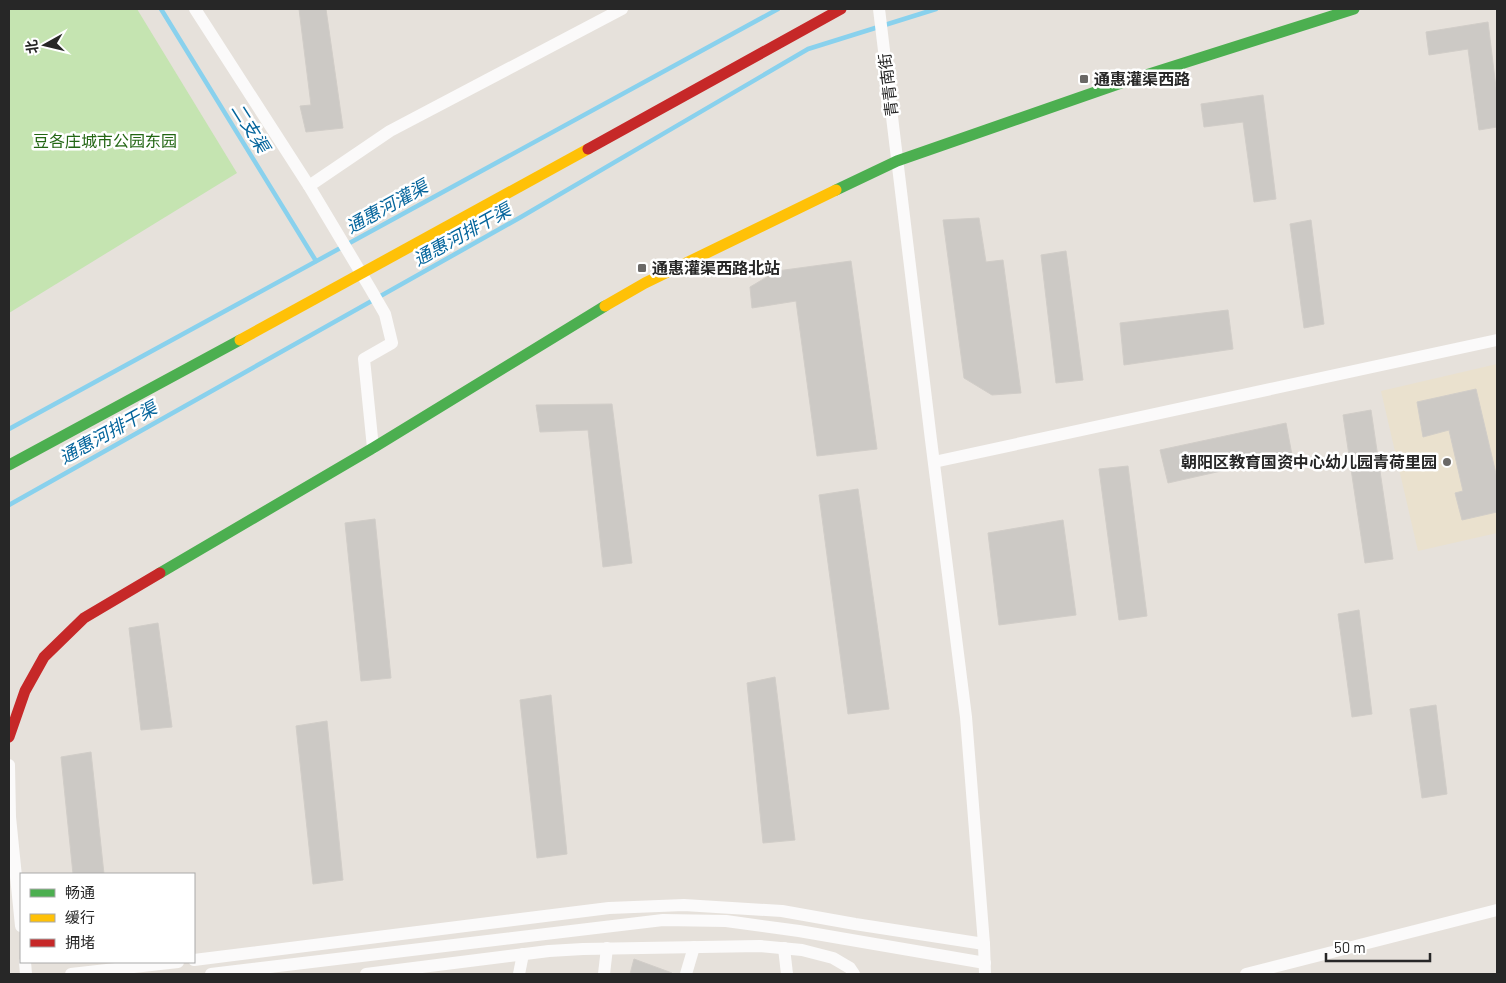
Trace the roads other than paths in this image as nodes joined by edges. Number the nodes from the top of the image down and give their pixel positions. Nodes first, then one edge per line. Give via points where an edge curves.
1 (195, 9) edge
2 (622, 9) edge
3 (841, 9) edge
4 (1354, 9) edge
5 (879, 14) edge
6 (897, 160) junction
7 (309, 186) junction
8 (361, 274) junction
9 (1497, 340) edge
10 (373, 448) junction
11 (934, 462) junction
12 (9, 465) edge
13 (9, 737) edge
14 (9, 765) edge
15 (1497, 910) edge
16 (20, 916) edge
17 (984, 944) junction
18 (694, 947) junction
19 (608, 948) junction
20 (784, 948) junction
21 (523, 954) junction
22 (195, 960) edge
23 (169, 963) edge
24 (985, 969) edge
25 (430, 970) edge
26 (71, 974) edge
27 (211, 974) edge
28 (366, 974) edge
29 (520, 974) edge
30 (604, 974) edge
31 (686, 974) edge
32 (787, 974) edge
33 (854, 974) edge
34 (1246, 974) edge

1 - 7 street
2 - 7 street via 390,131
3 - 8 street
4 - 6 street via 1127,80 1089,96
5 - 6 street, 青青南街
6 - 10 street via 645,283
6 - 11 street, 青青南街
7 - 8 street
8 - 10 street via 385,314 392,343 364,359
8 - 12 street
9 - 11 street
10 - 13 street via 84,618 44,657 25,691
11 - 17 street, 青青南街 via 966,717
14 - 16 street via 10,816
15 - 34 street
17 - 22 street via 782,911 684,904 609,908
17 - 24 street, 青青南街
18 - 19 street
18 - 20 street
18 - 31 street
19 - 21 street
19 - 30 street
20 - 32 street
20 - 33 street via 833,958
21 - 25 street
21 - 29 street
23 - 26 street
24 - 27 street via 798,931 726,921 663,920
25 - 28 street

